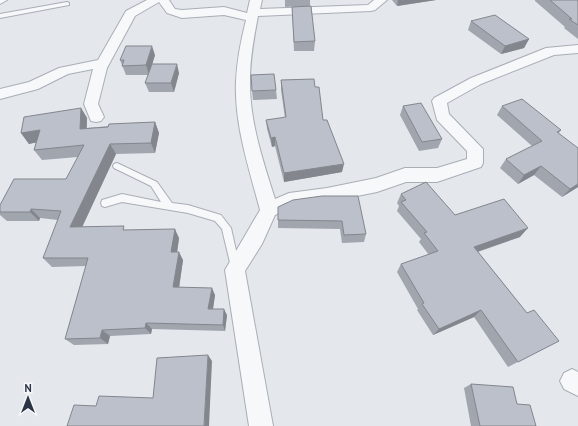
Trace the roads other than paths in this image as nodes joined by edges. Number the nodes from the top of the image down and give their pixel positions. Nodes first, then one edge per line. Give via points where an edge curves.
1 (154, 0) edge
2 (163, 0) edge
3 (381, 0) edge
4 (66, 4) dead end
5 (253, 10) edge
6 (0, 16) edge
7 (577, 50) edge
8 (103, 63) junction
9 (0, 94) edge
10 (96, 118) dead end
11 (117, 166) dead end
12 (105, 204) dead end
13 (170, 207) junction
14 (269, 210) junction
15 (235, 270) junction
16 (261, 426) edge

1 - 8 street via 130,14
2 - 5 street via 171,11 182,14
3 - 5 street via 371,8
4 - 6 lane
5 - 14 street via 245,53 245,109
7 - 14 street via 551,51 476,81 439,101 442,116 475,149 475,164 437,175 405,174 378,185 289,200
8 - 9 street via 64,71 33,86
8 - 10 street via 91,104
11 - 13 lane via 154,184
12 - 13 lane via 122,198
13 - 15 lane via 188,209 218,218 226,228
14 - 15 street
15 - 16 street

